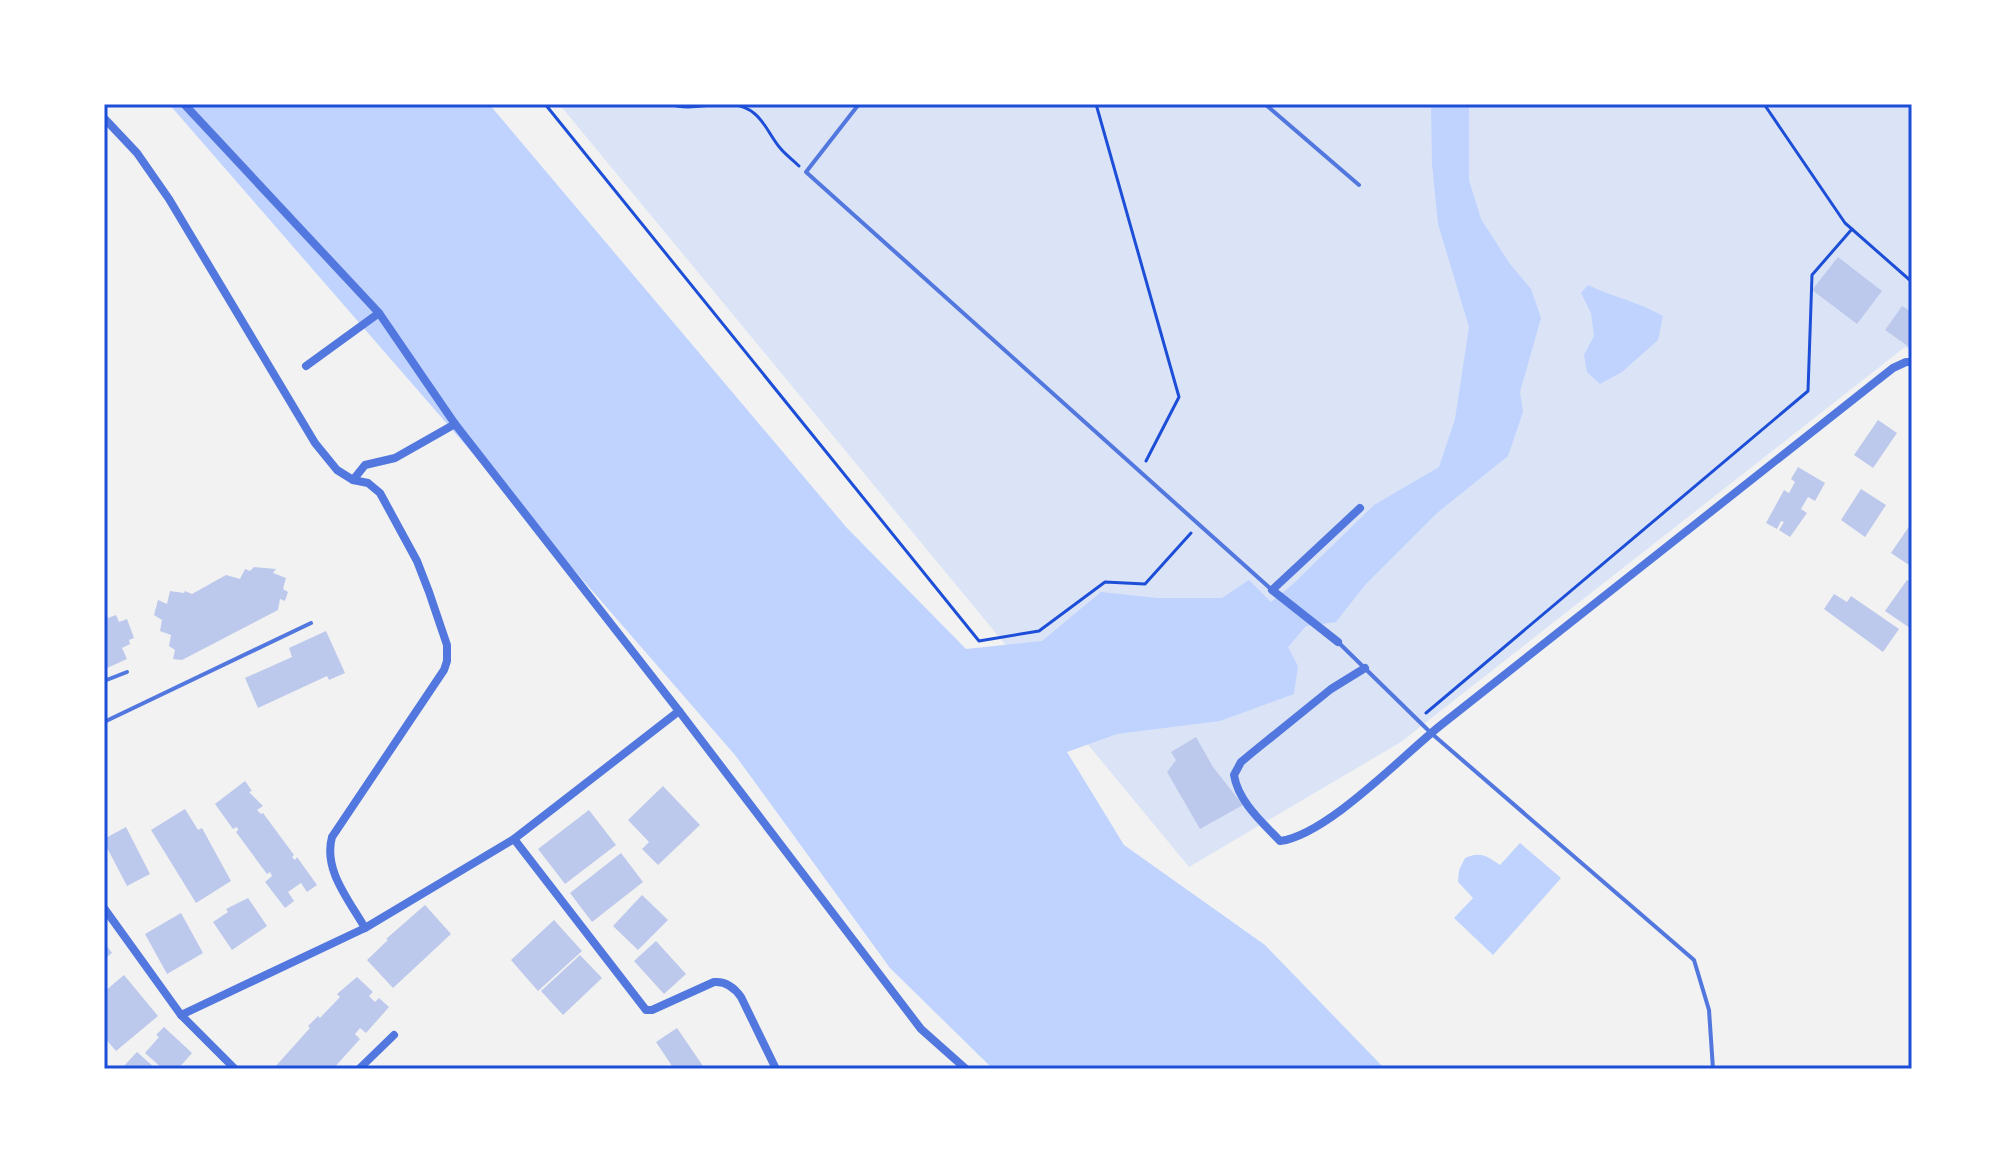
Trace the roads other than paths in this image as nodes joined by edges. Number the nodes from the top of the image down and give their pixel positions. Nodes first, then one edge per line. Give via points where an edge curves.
1 (184, 104) edge
2 (859, 104) edge
3 (1265, 104) edge
4 (104, 118) edge
5 (1359, 185) dead end
6 (379, 313) junction
7 (1912, 362) edge
8 (306, 366) dead end
9 (455, 424) junction
10 (353, 480) junction
11 (1360, 508) dead end
12 (1272, 590) junction
13 (311, 623) dead end
14 (1338, 642) joint
15 (1365, 668) junction
16 (127, 672) dead end
17 (104, 681) edge
18 (679, 711) junction
19 (104, 722) edge
20 (1431, 733) junction
21 (514, 839) junction
22 (104, 908) edge
23 (365, 928) junction
24 (181, 1015) junction
25 (394, 1035) dead end
26 (235, 1069) edge
27 (359, 1069) edge
28 (776, 1069) edge
29 (966, 1069) edge
30 (1713, 1069) edge

1 - 6 street
2 - 12 lane via 806,172
3 - 5 lane
4 - 10 street via 169,199 315,443
6 - 8 street
6 - 9 street
7 - 20 street via 1893,368
9 - 10 street via 395,458 365,465
9 - 18 street
10 - 23 street via 380,493 417,561 447,645 444,670 332,837 330,867
11 - 12 street
12 - 14 street
13 - 19 lane
14 - 15 lane
15 - 20 lane
15 - 20 street via 1264,743 1234,775 1249,807 1280,841 1295,839 1320,824
16 - 17 lane
18 - 21 street
18 - 29 street via 921,1029
20 - 30 lane via 1694,960 1709,1010
21 - 23 street
21 - 28 street via 646,1010 722,981 741,997
22 - 24 street
23 - 24 street
24 - 26 street
25 - 27 street

